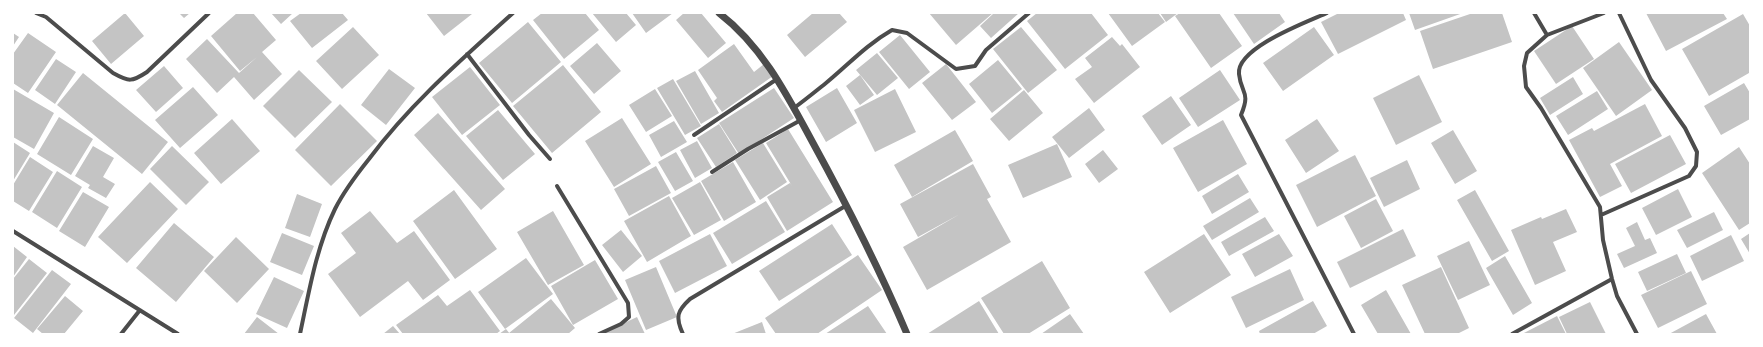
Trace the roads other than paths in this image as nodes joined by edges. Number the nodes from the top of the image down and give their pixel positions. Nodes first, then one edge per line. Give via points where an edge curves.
1 (209, 13) edge
2 (513, 13) edge
3 (1029, 13) edge
4 (1327, 13) edge
5 (1534, 13) edge
6 (1604, 13) edge
7 (1619, 13) edge
8 (39, 14) edge
9 (724, 14) edge
10 (1547, 35) junction
11 (467, 54) junction
12 (777, 79) junction
13 (794, 108) junction
14 (801, 120) junction
15 (694, 136) dead end
16 (550, 159) dead end
17 (712, 172) dead end
18 (557, 186) dead end
19 (848, 205) junction
20 (1601, 215) junction
21 (13, 231) edge
22 (1612, 279) junction
23 (140, 310) junction
24 (121, 334) edge
25 (178, 334) edge
26 (300, 334) edge
27 (599, 334) edge
28 (683, 334) edge
29 (906, 334) edge
30 (1354, 334) edge
31 (1512, 334) edge
32 (1637, 334) edge

1 - 8 street via 147,72 135,80 125,80 113,73 55,24
2 - 11 street
3 - 13 street via 986,50 975,66 956,69 907,33 892,30 856,55
4 - 30 street via 1260,45 1248,54 1240,66 1239,74 1246,102 1241,115
5 - 10 street
6 - 10 street
7 - 20 street via 1651,80 1688,134 1697,152 1696,166 1689,176
9 - 12 street via 754,46
10 - 20 street via 1527,54 1524,66 1526,87 1600,208
11 - 16 street via 528,135
11 - 26 street via 417,102 383,140 335,208 321,243
12 - 13 street
12 - 15 street
13 - 14 street
14 - 17 street
14 - 19 street
18 - 27 street via 628,304 629,316 625,321
19 - 28 street via 690,299 680,308 677,322
19 - 29 street
20 - 22 street via 1603,240
21 - 23 street
22 - 31 street
22 - 32 street via 1617,296
23 - 24 street
23 - 25 street

